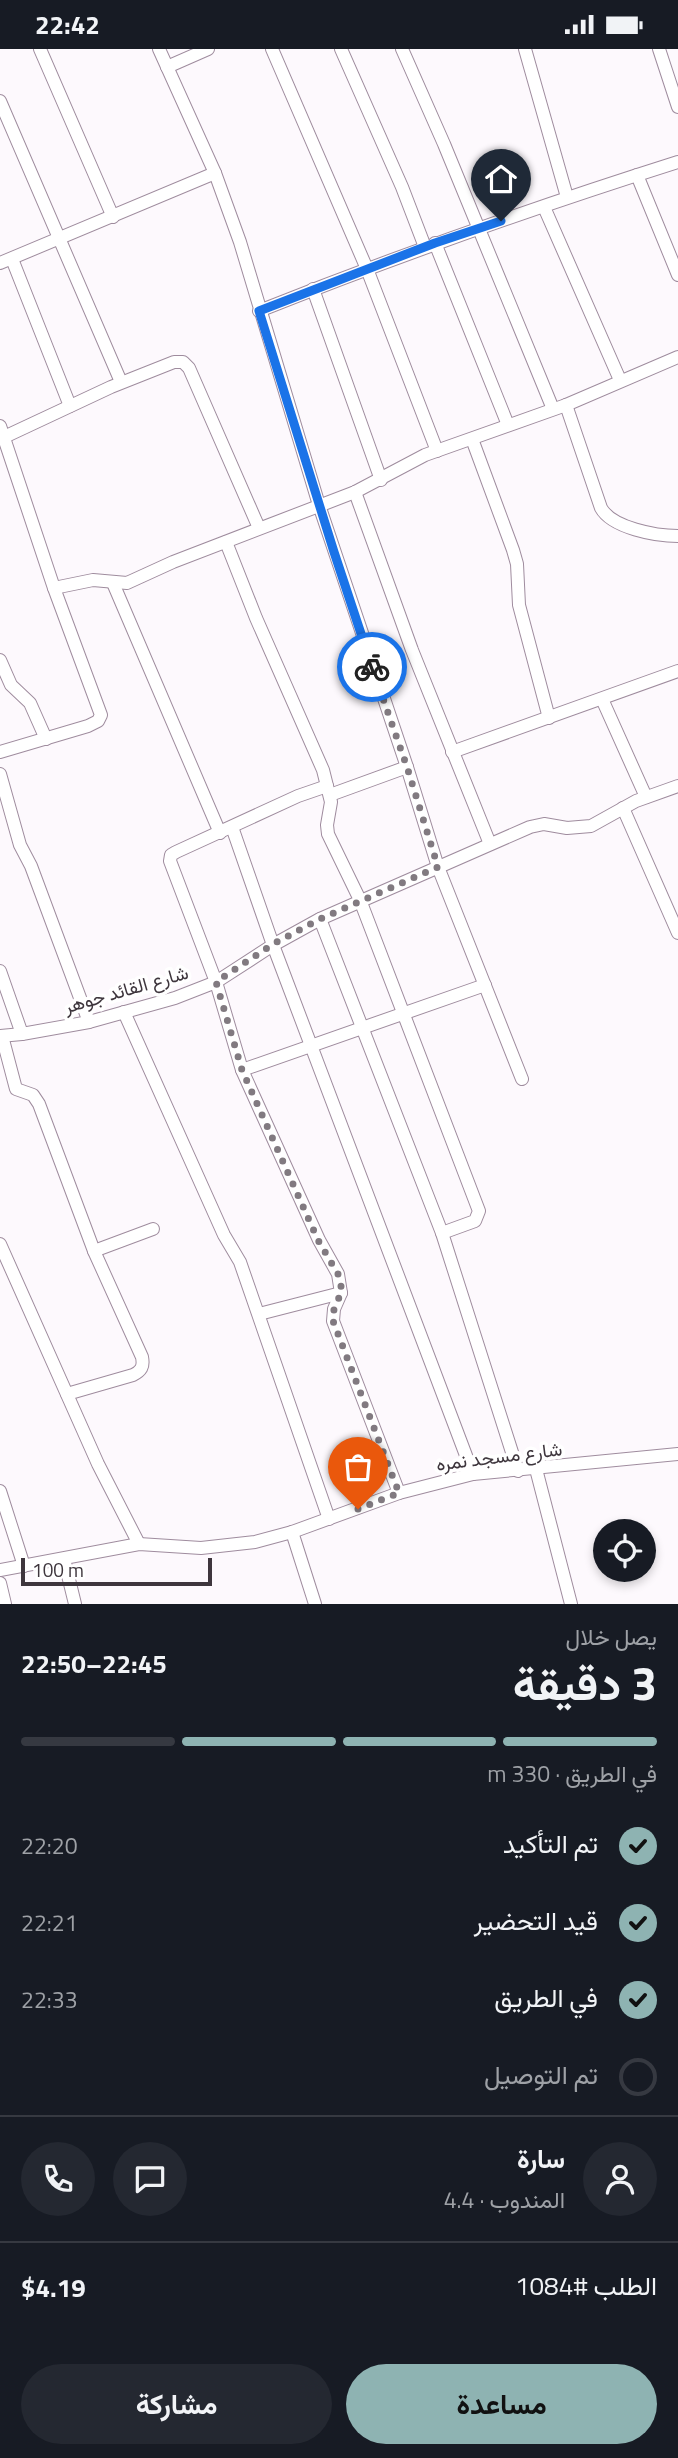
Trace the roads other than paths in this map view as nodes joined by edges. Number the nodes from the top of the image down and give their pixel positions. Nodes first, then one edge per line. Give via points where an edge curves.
1 (40, 49) edge
2 (159, 49) edge
3 (208, 49) edge
4 (272, 49) edge
5 (341, 49) edge
6 (402, 49) edge
7 (525, 49) edge
8 (659, 49) edge
9 (167, 67) junction
10 (0, 101) edge
11 (678, 107) edge
12 (678, 162) edge
13 (215, 173) junction
14 (637, 175) junction
15 (567, 197) junction
16 (544, 207) junction
17 (113, 217) junction
18 (479, 227) junction
19 (60, 239) junction
20 (430, 245) junction
21 (6, 261) edge
22 (367, 268) junction
23 (678, 275) edge
24 (313, 289) junction
25 (259, 311) junction
26 (676, 362) edge
27 (620, 380) junction
28 (121, 382) junction
29 (566, 405) junction
30 (70, 407) junction
31 (553, 409) junction
32 (508, 425) junction
33 (1, 434) edge
34 (472, 439) junction
35 (437, 451) junction
36 (381, 480) junction
37 (355, 492) junction
38 (319, 505) junction
39 (259, 528) junction
40 (678, 536) edge
41 (226, 542) junction
42 (113, 583) junction
43 (54, 589) junction
44 (0, 660) edge
45 (678, 671) edge
46 (602, 699) junction
47 (549, 718) junction
48 (46, 739) junction
49 (452, 752) junction
50 (0, 753) edge
51 (407, 767) junction
52 (0, 774) edge
53 (678, 786) edge
54 (329, 791) junction
55 (646, 797) junction
56 (623, 808) junction
57 (226, 830) junction
58 (490, 844) junction
59 (438, 867) junction
60 (360, 900) junction
61 (320, 919) junction
62 (678, 933) edge
63 (273, 944) junction
64 (0, 971) edge
65 (216, 982) junction
66 (485, 985) junction
67 (124, 1012) junction
68 (403, 1013) junction
69 (89, 1022) junction
70 (361, 1027) junction
71 (22, 1034) junction
72 (1, 1036) edge
73 (312, 1044) junction
74 (242, 1070) junction
75 (522, 1079) dead end
76 (153, 1229) dead end
77 (442, 1233) junction
78 (0, 1244) edge
79 (94, 1251) junction
80 (341, 1293) junction
81 (259, 1314) junction
82 (67, 1394) junction
83 (678, 1454) edge
84 (536, 1469) junction
85 (518, 1471) junction
86 (473, 1474) junction
87 (0, 1490) edge
88 (399, 1493) junction
89 (329, 1519) junction
90 (292, 1532) junction
91 (139, 1544) junction
92 (64, 1559) junction
93 (24, 1566) junction
94 (0, 1570) edge
95 (0, 1583) edge
96 (5, 1604) edge
97 (75, 1604) edge
98 (315, 1604) edge
99 (571, 1604) edge

1 - 17 street
2 - 9 street
3 - 9 street
4 - 22 street
5 - 20 street
6 - 18 street
7 - 15 street
8 - 11 street
9 - 13 street
10 - 19 street
12 - 14 street
13 - 17 street
13 - 25 street
14 - 15 street
14 - 23 street
15 - 16 street
16 - 18 street
16 - 27 street
17 - 19 street
18 - 20 street
18 - 31 street
19 - 21 street
19 - 28 street
20 - 22 street
20 - 32 street
21 - 30 street
22 - 24 street
22 - 35 street
24 - 25 street
24 - 36 street
25 - 38 street
26 - 27 street
27 - 29 street
28 - 30 street
28 - 39 street via 174,362 186,364
29 - 31 street
29 - 40 street via 601,507 609,518
30 - 33 street
31 - 32 street
32 - 34 street
33 - 43 street
34 - 35 street
34 - 47 street via 517,563 519,605
35 - 36 street
36 - 37 street
37 - 38 street
37 - 49 street
38 - 39 street
38 - 51 street
39 - 41 street
41 - 42 street via 127,583
41 - 54 street
42 - 43 street via 93,580
42 - 57 street
43 - 48 street via 101,715 94,723
44 - 48 street via 11,685 30,703
45 - 46 street
46 - 47 street
46 - 55 street
47 - 49 street
48 - 50 street
49 - 58 street
51 - 54 street
51 - 59 street
52 - 69 street via 20,845
53 - 55 street, شارع القائد جوهر
54 - 57 street via 298,796
54 - 60 street via 328,834
55 - 56 street, شارع القائد جوهر
56 - 58 street, شارع القائد جوهر via 591,825 538,824
56 - 62 street
57 - 63 street
57 - 65 street via 170,858
58 - 59 street, شارع القائد جوهر
59 - 60 street, شارع القائد جوهر
59 - 66 street
60 - 61 street, شارع القائد جوهر
60 - 68 street
61 - 63 street, شارع القائد جوهر
61 - 70 street
63 - 65 street, شارع القائد جوهر
63 - 73 street
64 - 71 street
65 - 67 street, شارع القائد جوهر
65 - 74 street
66 - 68 street
66 - 75 street
67 - 69 street, شارع القائد جوهر
67 - 81 street via 240,1262
68 - 70 street
68 - 77 street via 479,1212 474,1220
69 - 71 street, شارع القائد جوهر
70 - 73 street
70 - 77 street
71 - 72 street, شارع القائد جوهر
72 - 79 street via 16,1089 33,1095 39,1104
73 - 74 street
73 - 86 street
74 - 80 street via 318,1240 338,1274
76 - 79 street
77 - 85 street
78 - 82 street
79 - 82 street via 143,1366 133,1375
80 - 81 street
80 - 88 street via 333,1321
81 - 89 street
82 - 91 street
83 - 84 street, شارع مسجد نمره
84 - 85 street, شارع مسجد نمره
84 - 99 street
85 - 86 street, شارع مسجد نمره
86 - 88 street, شارع مسجد نمره
87 - 93 street
88 - 89 street, شارع مسجد نمره
89 - 90 street, شارع مسجد نمره
90 - 91 street, شارع مسجد نمره via 231,1546
90 - 98 street
91 - 92 street, شارع مسجد نمره
92 - 93 street, شارع مسجد نمره
92 - 97 street
93 - 94 street, شارع مسجد نمره
95 - 96 street

